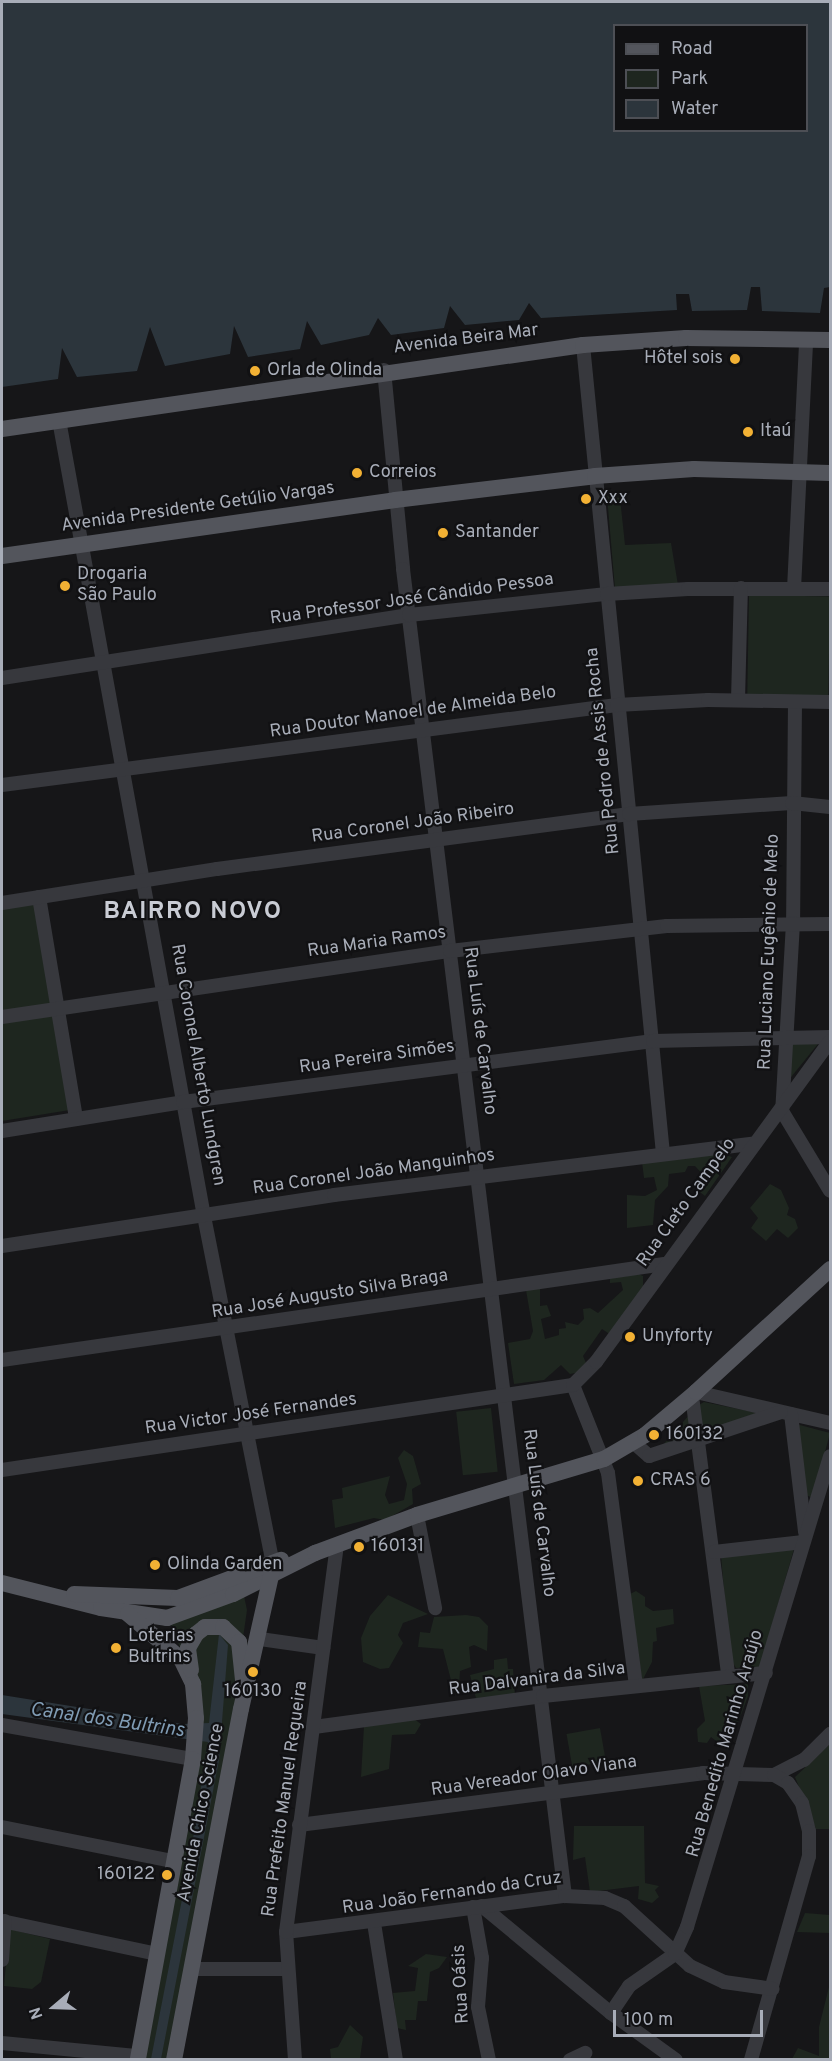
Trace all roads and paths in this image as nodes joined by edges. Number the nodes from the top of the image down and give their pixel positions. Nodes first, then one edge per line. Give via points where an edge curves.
1 (806, 340) junction
2 (831, 340) edge
3 (583, 345) junction
4 (384, 370) junction
5 (59, 420) junction
6 (2, 429) edge
7 (800, 472) junction
8 (831, 473) edge
9 (595, 476) junction
10 (395, 500) junction
11 (80, 544) junction
12 (2, 556) edge
13 (741, 588) junction
14 (794, 589) junction
15 (831, 589) edge
16 (607, 594) junction
17 (410, 615) junction
18 (102, 663) junction
19 (2, 678) edge
20 (738, 700) junction
21 (795, 702) junction
22 (831, 702) edge
23 (617, 705) junction
24 (425, 727) junction
25 (123, 771) junction
26 (2, 785) edge
27 (792, 803) junction
28 (831, 807) edge
29 (629, 814) junction
30 (438, 838) junction
31 (144, 880) junction
32 (39, 897) junction
33 (2, 903) edge
34 (792, 923) junction
35 (831, 924) edge
36 (640, 930) junction
37 (450, 951) junction
38 (165, 992) junction
39 (58, 1008) junction
40 (2, 1017) edge
41 (831, 1039) edge
42 (785, 1040) junction
43 (653, 1041) junction
44 (465, 1064) junction
45 (183, 1102) junction
46 (782, 1111) junction
47 (76, 1119) junction
48 (2, 1131) edge
49 (752, 1144) junction
50 (663, 1153) junction
51 (479, 1177) junction
52 (831, 1191) edge
53 (204, 1216) junction
54 (2, 1246) edge
55 (664, 1264) junction
56 (831, 1269) edge
57 (491, 1288) junction
58 (227, 1330) junction
59 (2, 1360) edge
60 (573, 1385) junction
61 (694, 1394) junction
62 (505, 1396) junction
63 (786, 1413) junction
64 (831, 1423) edge
65 (249, 1433) junction
66 (700, 1439) junction
67 (634, 1443) junction
68 (831, 1456) edge
69 (604, 1459) junction
70 (2, 1470) edge
71 (517, 1483) junction
72 (417, 1515) junction
73 (804, 1539) junction
74 (337, 1545) junction
75 (714, 1552) junction
76 (274, 1569) junction
77 (2, 1583) edge
78 (58, 1595) junction
79 (178, 1598) junction
80 (435, 1608) dead end
81 (127, 1614) junction
82 (167, 1618) junction
83 (260, 1639) junction
84 (323, 1648) junction
85 (181, 1659) junction
86 (766, 1672) junction
87 (728, 1675) junction
88 (193, 1684) junction
89 (636, 1685) junction
90 (543, 1696) junction
91 (242, 1709) junction
92 (2, 1725) edge
93 (314, 1727) junction
94 (831, 1734) edge
95 (194, 1751) junction
96 (734, 1771) junction
97 (774, 1775) junction
98 (553, 1791) junction
99 (299, 1825) junction
100 (2, 1827) edge
101 (172, 1861) junction
102 (565, 1896) junction
103 (477, 1907) junction
104 (3, 1921) edge
105 (374, 1923) junction
106 (286, 1932) junction
107 (157, 1954) junction
108 (675, 1954) junction
109 (2, 1960) edge
110 (193, 1969) junction
111 (288, 1969) junction
112 (773, 1989) junction
113 (611, 2013) junction
114 (2, 2043) edge
115 (585, 2053) dead end
116 (668, 2057) edge
117 (138, 2058) edge
118 (174, 2060) edge
119 (295, 2060) edge
120 (396, 2060) edge
121 (489, 2060) edge
122 (570, 2060) edge
123 (751, 2060) edge

1 - 2 main road, Avenida Beira Mar
1 - 3 main road, Avenida Beira Mar via 686,338
1 - 7 street
3 - 4 main road, Avenida Beira Mar
3 - 9 street, Rua Pedro de Assis Rocha
4 - 5 main road, Avenida Beira Mar
4 - 10 street, Rua Luís de Carvalho
5 - 6 main road, Avenida Beira Mar
5 - 11 street, Rua Coronel Alberto Lundgren
7 - 8 main road, Avenida Presidente Getúlio Vargas
7 - 9 main road, Avenida Presidente Getúlio Vargas via 694,469
7 - 14 street
9 - 10 main road, Avenida Presidente Getúlio Vargas
9 - 16 street, Rua Pedro de Assis Rocha
10 - 11 main road, Avenida Presidente Getúlio Vargas
10 - 17 street, Rua Luís de Carvalho
11 - 12 main road, Avenida Presidente Getúlio Vargas
11 - 18 street, Rua Coronel Alberto Lundgren
13 - 14 street, Rua Professor José Cândido Pessoa
13 - 16 street, Rua Professor José Cândido Pessoa
13 - 20 street
14 - 15 street, Rua Professor José Cândido Pessoa
16 - 17 street, Rua Professor José Cândido Pessoa
16 - 23 street, Rua Pedro de Assis Rocha
17 - 18 street, Rua Professor José Cândido Pessoa
17 - 24 street, Rua Luís de Carvalho
18 - 19 street, Rua Professor José Cândido Pessoa
18 - 25 street, Rua Coronel Alberto Lundgren
20 - 21 street, Rua Doutor Manoel de Almeida Belo
20 - 23 street, Rua Doutor Manoel de Almeida Belo
21 - 22 street, Rua Doutor Manoel de Almeida Belo
21 - 27 street, Rua Luciano Eugênio de Melo
23 - 24 street, Rua Doutor Manoel de Almeida Belo
23 - 29 street, Rua Pedro de Assis Rocha
24 - 25 street, Rua Doutor Manoel de Almeida Belo
24 - 30 street, Rua Luís de Carvalho
25 - 26 street, Rua Doutor Manoel de Almeida Belo
25 - 31 street, Rua Coronel Alberto Lundgren
27 - 28 street, Rua Coronel João Ribeiro
27 - 29 street, Rua Coronel João Ribeiro
27 - 34 street, Rua Luciano Eugênio de Melo
29 - 30 street, Rua Coronel João Ribeiro
29 - 36 street, Rua Pedro de Assis Rocha
30 - 31 street, Rua Coronel João Ribeiro
30 - 37 street, Rua Luís de Carvalho
31 - 32 street, Rua Coronel João Ribeiro
31 - 38 street, Rua Coronel Alberto Lundgren
32 - 33 street, Rua Coronel João Ribeiro
32 - 39 street
34 - 35 street, Rua Maria Ramos
34 - 36 street, Rua Maria Ramos via 704,923
34 - 42 street, Rua Luciano Eugênio de Melo
36 - 37 street, Rua Maria Ramos
36 - 43 street, Rua Pedro de Assis Rocha
37 - 38 street, Rua Maria Ramos
37 - 44 street, Rua Luís de Carvalho
38 - 39 street, Rua Maria Ramos
38 - 45 street, Rua Coronel Alberto Lundgren
39 - 40 street, Rua Maria Ramos
39 - 47 street
41 - 42 street, Rua Pereira Simões
41 - 46 street, Rua Cleto Campelo
42 - 43 street, Rua Pereira Simões
42 - 46 street, Rua Luciano Eugênio de Melo
43 - 44 street, Rua Pereira Simões
43 - 50 street, Rua Pedro de Assis Rocha
44 - 45 street, Rua Pereira Simões
44 - 51 street, Rua Luís de Carvalho
45 - 47 street, Rua Pereira Simões
45 - 53 street, Rua Coronel Alberto Lundgren
46 - 49 street, Rua Cleto Campelo
46 - 52 street
47 - 48 street, Rua Pereira Simões
49 - 50 street, Rua Coronel João Manguinhos
49 - 55 street, Rua Cleto Campelo
50 - 51 street, Rua Coronel João Manguinhos
51 - 53 street, Rua Coronel João Manguinhos
51 - 57 street, Rua Luís de Carvalho
53 - 54 street, Rua Coronel João Manguinhos
53 - 58 street, Rua Coronel Alberto Lundgren
55 - 57 street, Rua José Augusto Silva Braga
55 - 60 street, Rua Cleto Campelo via 596,1362
56 - 61 main road
57 - 58 street, Rua José Augusto Silva Braga
57 - 62 street, Rua Luís de Carvalho
58 - 59 street, Rua José Augusto Silva Braga
58 - 65 street, Rua Coronel Alberto Lundgren
60 - 62 street
60 - 69 street
61 - 63 street
61 - 66 street
61 - 67 main road
62 - 65 street, Rua Victor José Fernandes
62 - 71 street, Rua Luís de Carvalho
63 - 64 street
63 - 66 street
63 - 73 street
65 - 70 street, Rua Victor José Fernandes
65 - 76 street, Rua Coronel Alberto Lundgren
66 - 67 street via 650,1456
66 - 75 street
67 - 69 main road
68 - 73 street, Rua Benedito Marinho Araújo
69 - 71 main road
69 - 89 street
71 - 72 main road
71 - 90 street, Rua Luís de Carvalho
72 - 74 main road
72 - 80 street
73 - 75 street
73 - 86 street, Rua Benedito Marinho Araújo
74 - 76 main road
74 - 84 street, Rua Prefeito Manuel Regueira
75 - 87 street
76 - 79 main road
76 - 82 main road via 233,1594
76 - 83 main road, Avenida Chico Science
77 - 78 main road
78 - 79 main road
78 - 81 main road
79 - 82 main road
81 - 82 main road
81 - 85 main road, Avenida Chico Science
82 - 85 main road
83 - 84 street
83 - 91 main road, Avenida Chico Science
84 - 93 street, Rua Prefeito Manuel Regueira
85 - 88 main road, Avenida Chico Science
86 - 87 street, Rua Dalvanira da Silva
86 - 96 street, Rua Benedito Marinho Araújo
87 - 89 street, Rua Dalvanira da Silva
88 - 91 main road via 190,1643 205,1627 229,1630 239,1642 243,1659
88 - 95 main road, Avenida Chico Science
89 - 90 street, Rua Dalvanira da Silva
90 - 93 street, Rua Dalvanira da Silva
90 - 98 street, Rua Luís de Carvalho
91 - 110 main road, Avenida Chico Science
92 - 95 street
93 - 99 street, Rua Prefeito Manuel Regueira
94 - 97 street via 804,1760
95 - 101 main road, Avenida Chico Science
96 - 97 street, Rua Vereador Olavo Viana
96 - 98 street, Rua Vereador Olavo Viana
96 - 108 street, Rua Benedito Marinho Araújo via 707,1873
97 - 112 street via 795,1790 802,1803 809,1856
98 - 99 street, Rua Vereador Olavo Viana
98 - 102 street, Rua Luís de Carvalho
99 - 106 street, Rua Prefeito Manuel Regueira
100 - 101 street
101 - 107 main road, Avenida Chico Science
102 - 103 street, Rua João Fernando da Cruz
102 - 108 street, Rua João Fernando da Cruz via 617,1902
103 - 105 street, Rua João Fernando da Cruz
103 - 113 street
103 - 121 street, Rua Oásis via 482,1958 478,2007
104 - 107 street
104 - 109 street
105 - 106 street, Rua João Fernando da Cruz
105 - 120 street
106 - 111 street, Rua Prefeito Manuel Regueira
107 - 117 main road, Avenida Chico Science
108 - 112 street, Rua João Fernando da Cruz via 717,1979
108 - 113 street via 629,1986
110 - 111 street
110 - 118 main road, Avenida Chico Science
111 - 119 street, Rua Prefeito Manuel Regueira
112 - 123 street
113 - 116 street
114 - 117 street
115 - 122 street

